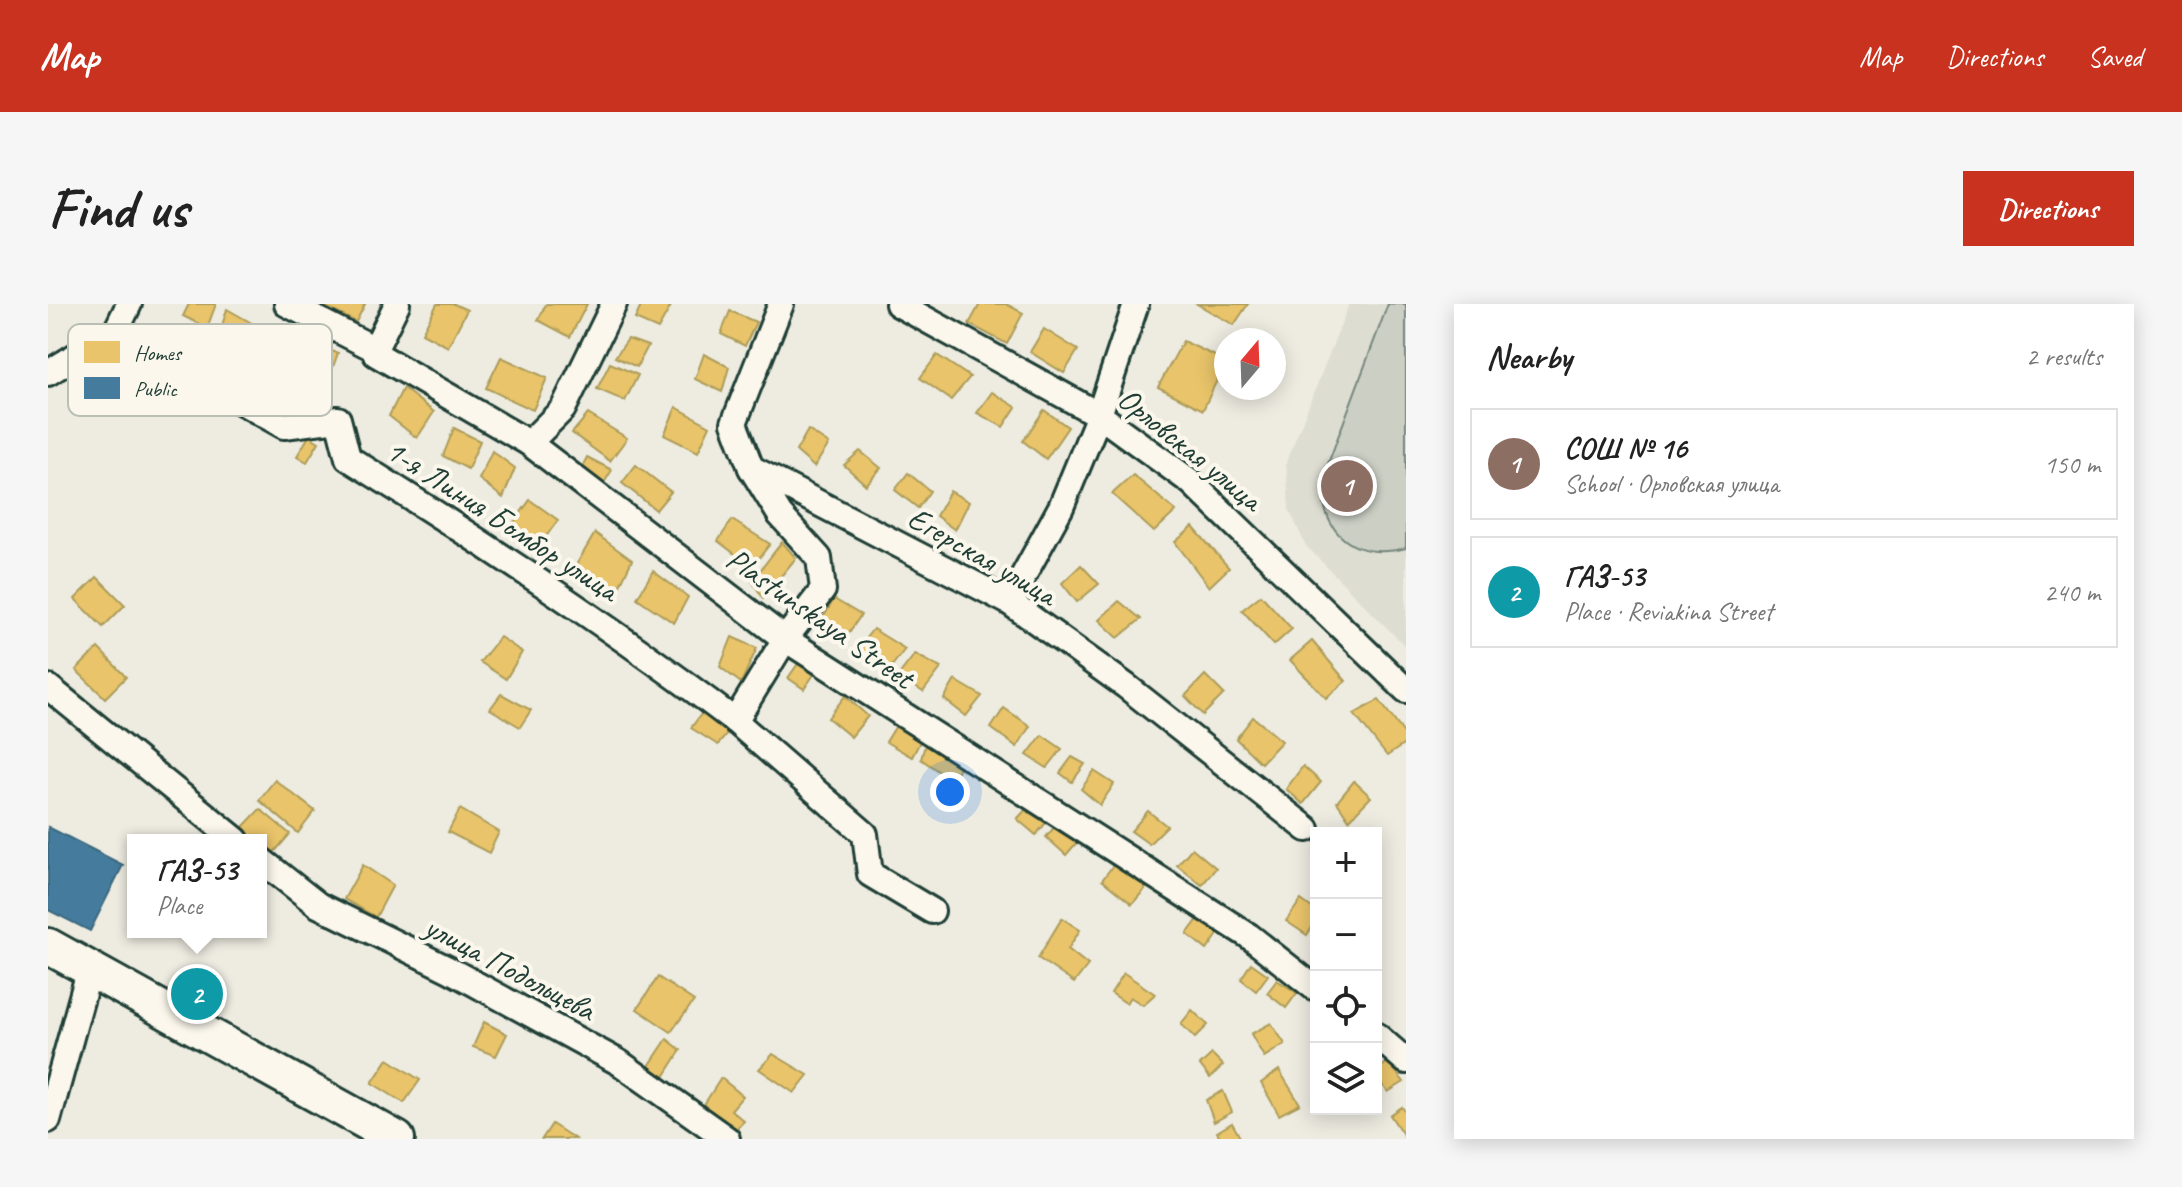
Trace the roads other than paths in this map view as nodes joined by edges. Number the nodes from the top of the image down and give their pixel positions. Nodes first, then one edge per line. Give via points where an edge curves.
1 (129, 304) edge
2 (287, 304) edge
3 (397, 304) edge
4 (614, 304) edge
5 (781, 304) edge
6 (898, 304) edge
7 (1136, 304) edge
8 (119, 324) edge
9 (326, 324) edge
10 (332, 327) edge
11 (375, 349) junction
12 (68, 361) edge
13 (48, 373) edge
14 (1099, 415) junction
15 (266, 416) edge
16 (529, 443) junction
17 (751, 468) junction
18 (1009, 602) junction
19 (785, 639) junction
20 (48, 687) edge
21 (1406, 690) edge
22 (735, 721) junction
23 (1307, 829) dead end
24 (229, 834) edge
25 (267, 865) edge
26 (932, 911) dead end
27 (48, 946) edge
28 (90, 968) junction
29 (1310, 984) edge
30 (1382, 1040) edge
31 (1406, 1061) edge
32 (48, 1120) edge
33 (397, 1139) edge
34 (727, 1139) edge

1 - 8 street
2 - 9 street, Plastunskaya Street
3 - 11 street
4 - 16 street via 563,409
5 - 17 street via 734,423
6 - 14 street, Орловская улица
7 - 14 street
10 - 11 street, Plastunskaya Street
11 - 16 street, Plastunskaya Street
12 - 13 street
14 - 18 street via 1061,507
14 - 21 street, Орловская улица via 1191,482
15 - 22 street, 1-я Линия Бомбор улица via 284,426 338,419 348,458 495,550
16 - 19 street, Plastunskaya Street
17 - 18 street, Егерская улица
17 - 19 street via 780,515 819,558 823,590
18 - 23 street, Егерская улица via 1126,686
19 - 22 street
19 - 29 street, Plastunskaya Street via 1249,936
20 - 24 street
22 - 26 street via 865,834 870,874
25 - 34 street, улица Подольцева via 318,905 620,1063
27 - 28 main road
28 - 32 street
28 - 33 main road
30 - 31 street

